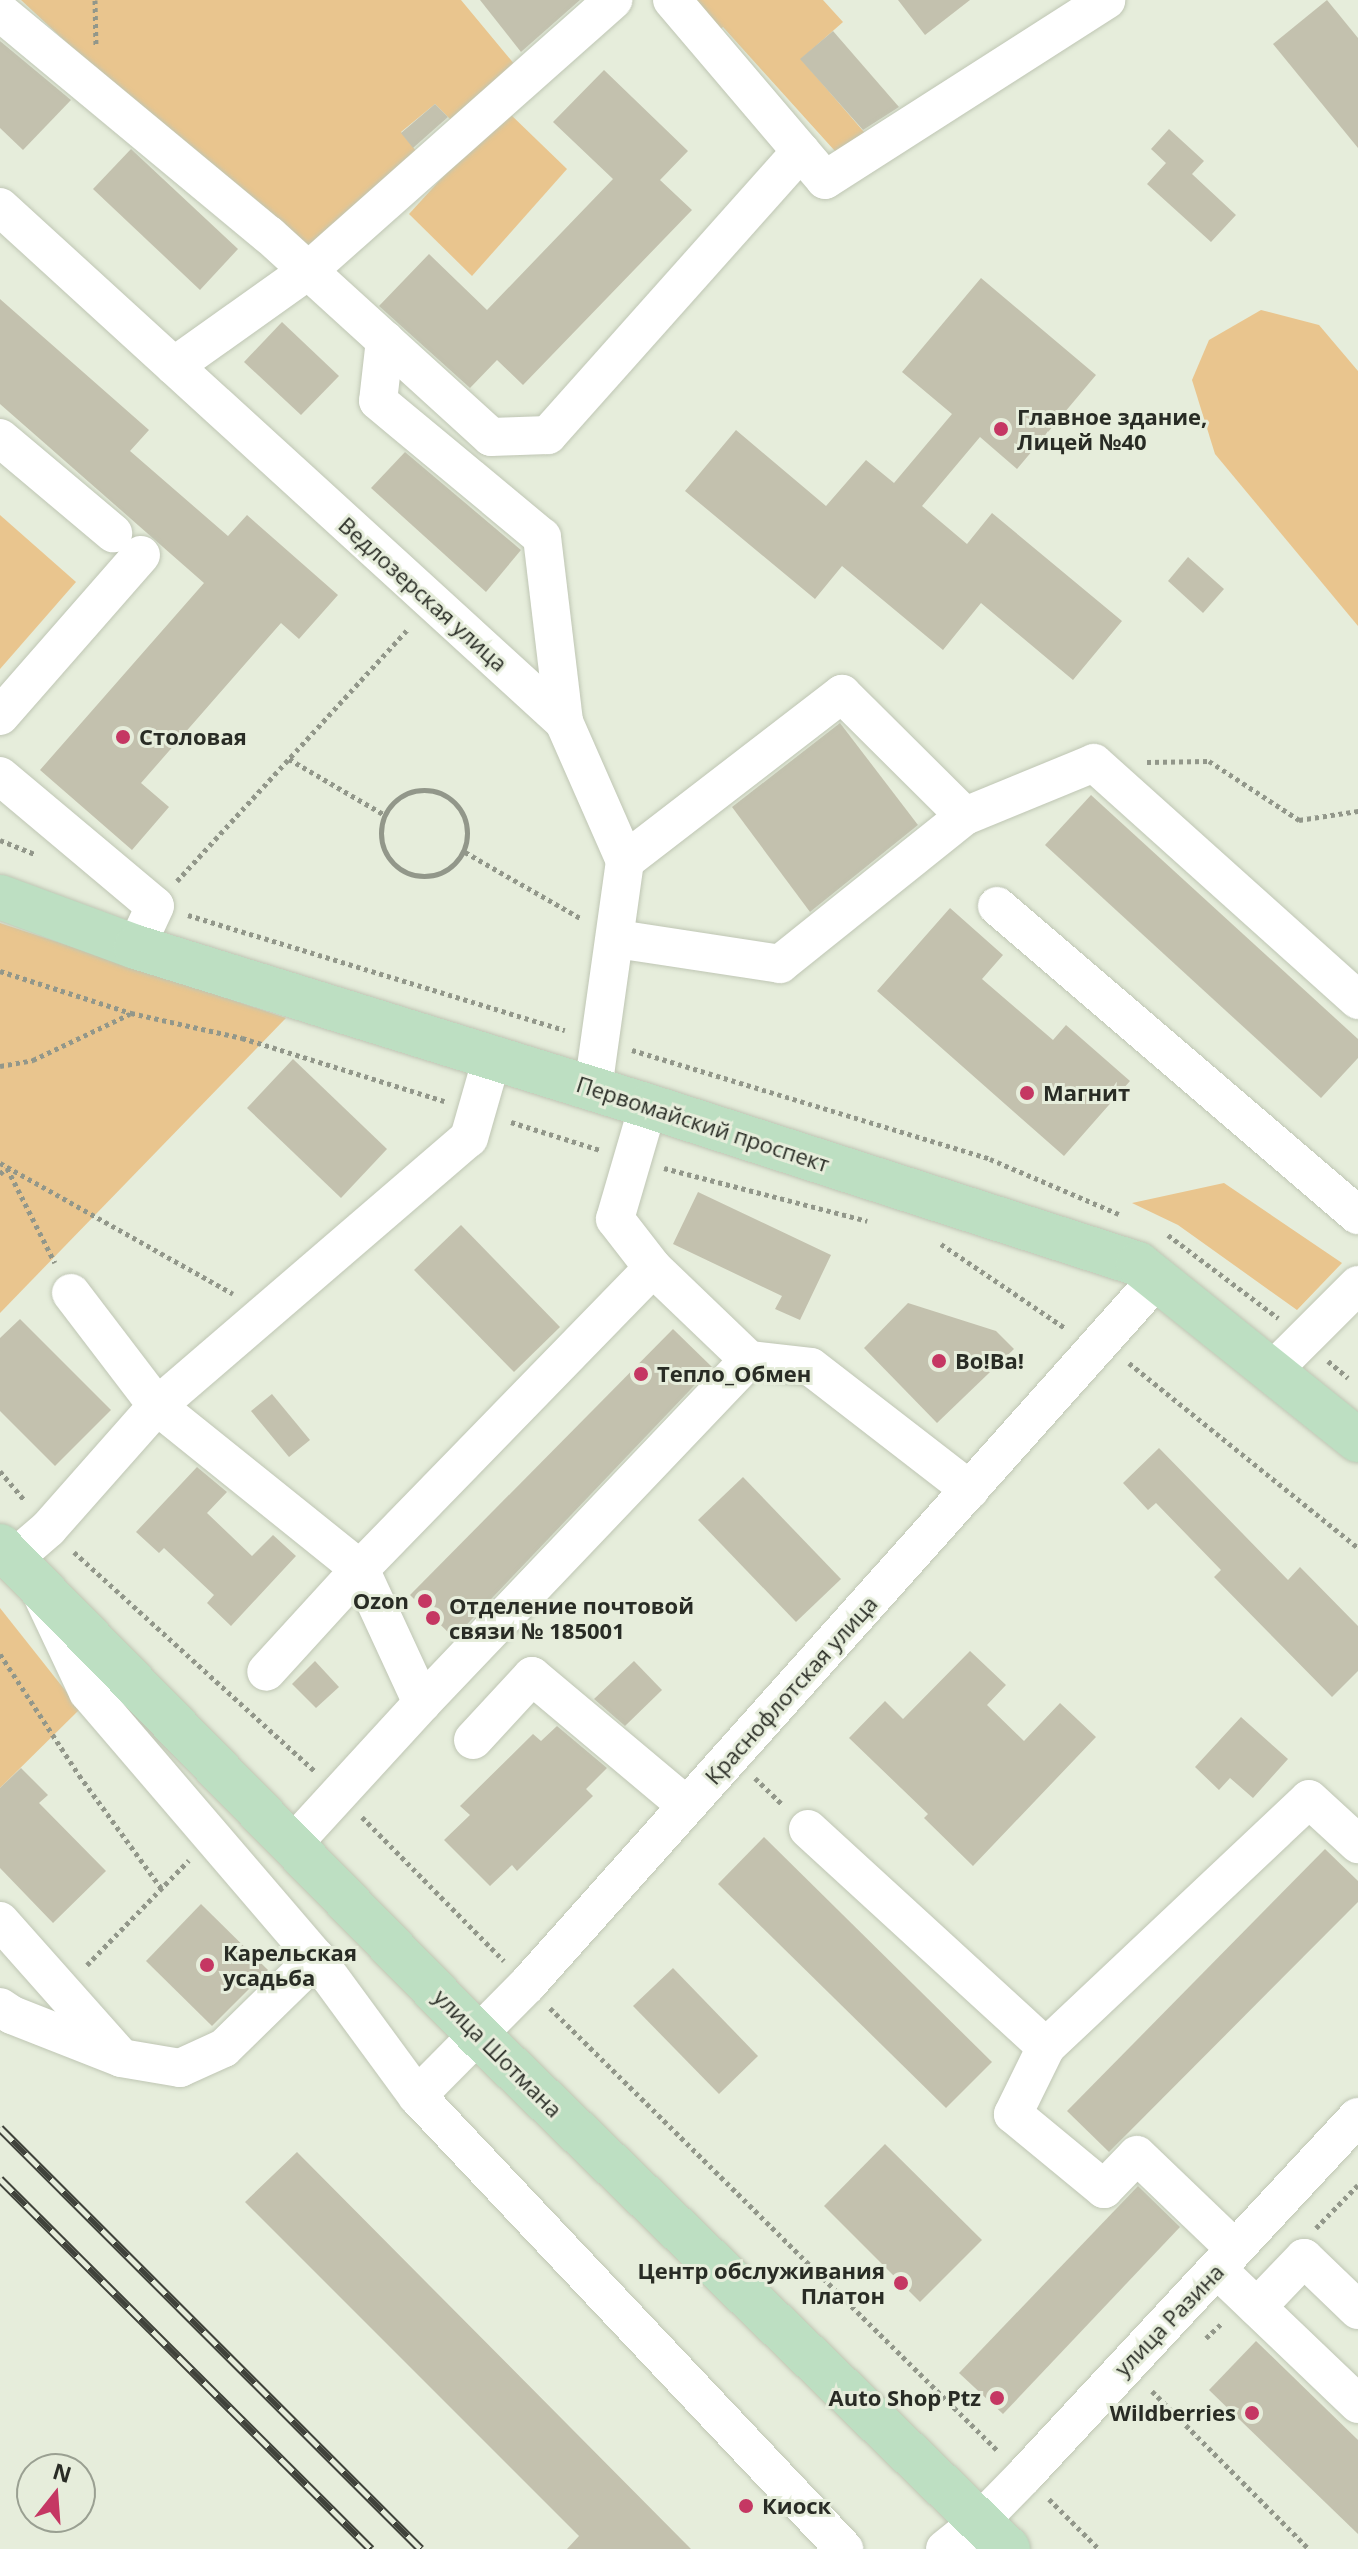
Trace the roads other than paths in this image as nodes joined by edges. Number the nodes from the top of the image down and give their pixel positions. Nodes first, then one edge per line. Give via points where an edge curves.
1 (613, 0) edge
2 (672, 0) edge
3 (1106, 0) edge
4 (0, 12) edge
5 (1060, 12) edge
6 (813, 166) junction
7 (0, 207) edge
8 (309, 270) junction
9 (385, 340) junction
10 (174, 366) junction
11 (0, 438) edge
12 (0, 716) edge
13 (564, 722) junction
14 (0, 776) edge
15 (965, 816) junction
16 (625, 861) junction
17 (0, 897) edge
18 (997, 906) dead end
19 (617, 939) junction
20 (136, 947) junction
21 (1358, 1000) edge
22 (492, 1058) junction
23 (593, 1089) junction
24 (648, 1106) junction
25 (1358, 1215) edge
26 (653, 1268) junction
27 (1158, 1278) junction
28 (1358, 1285) edge
29 (71, 1293) road end
30 (749, 1360) junction
31 (1271, 1372) junction
32 (157, 1406) junction
33 (1358, 1440) edge
34 (970, 1490) junction
35 (17, 1564) edge
36 (360, 1569) junction
37 (266, 1672) dead end
38 (421, 1709) junction
39 (473, 1740) dead end
40 (687, 1806) junction
41 (808, 1829) road end
42 (1358, 1844) edge
43 (291, 1846) junction
44 (0, 1921) edge
45 (316, 1958) junction
46 (0, 2007) edge
47 (479, 2036) junction
48 (1046, 2047) junction
49 (121, 2058) junction
50 (417, 2096) junction
51 (1358, 2117) edge
52 (1226, 2259) junction
53 (1257, 2307) junction
54 (1358, 2310) edge
55 (1358, 2404) edge
56 (993, 2536) edge
57 (844, 2549) edge
58 (945, 2549) edge

1 - 8 street
2 - 6 street
3 - 5 street
4 - 8 street
5 - 6 street
6 - 9 street via 548,435 491,437
7 - 10 street, Ведлозерская улица
8 - 9 street
8 - 10 street
9 - 13 street via 378,401 542,537
10 - 13 street, Ведлозерская улица
11 - 12 street via 127,544
13 - 16 street, Ведлозерская улица
14 - 20 street via 155,906
15 - 16 street via 842,694
15 - 19 street via 780,964
15 - 21 street via 1094,763
16 - 19 street, Ведлозерская улица
17 - 20 main road, Первомайский проспект
18 - 25 street
19 - 23 street, Ведлозерская улица
20 - 22 main road, Первомайский проспект
22 - 23 main road, Первомайский проспект
22 - 32 street via 469,1138
23 - 24 main road, Первомайский проспект
24 - 26 street via 615,1219
24 - 27 main road, Первомайский проспект via 1138,1264
26 - 30 street
26 - 36 street
27 - 31 main road, Первомайский проспект
27 - 34 street, Краснофлотская улица
28 - 31 street
29 - 32 street
30 - 34 street via 811,1367
30 - 38 street
31 - 33 main road, Первомайский проспект
32 - 35 street
32 - 36 street
34 - 40 street, Краснофлотская улица
35 - 43 main road, улица Шотмана
35 - 45 street via 88,1692
36 - 37 street
36 - 38 street
38 - 43 street
39 - 40 street via 532,1676
40 - 47 street, Краснофлотская улица
41 - 48 street
42 - 48 street via 1309,1799
43 - 47 main road, улица Шотмана
44 - 49 street
45 - 49 street via 224,2048 180,2068
45 - 50 street
46 - 49 street
47 - 50 street, Краснофлотская улица
47 - 56 main road, улица Шотмана
48 - 52 street via 1013,2114 1104,2189 1137,2155
50 - 57 street
51 - 52 street, улица Разина
52 - 53 street
52 - 56 street, улица Разина via 1126,2364
53 - 54 street via 1304,2258
53 - 55 street
56 - 58 street, улица Разина

